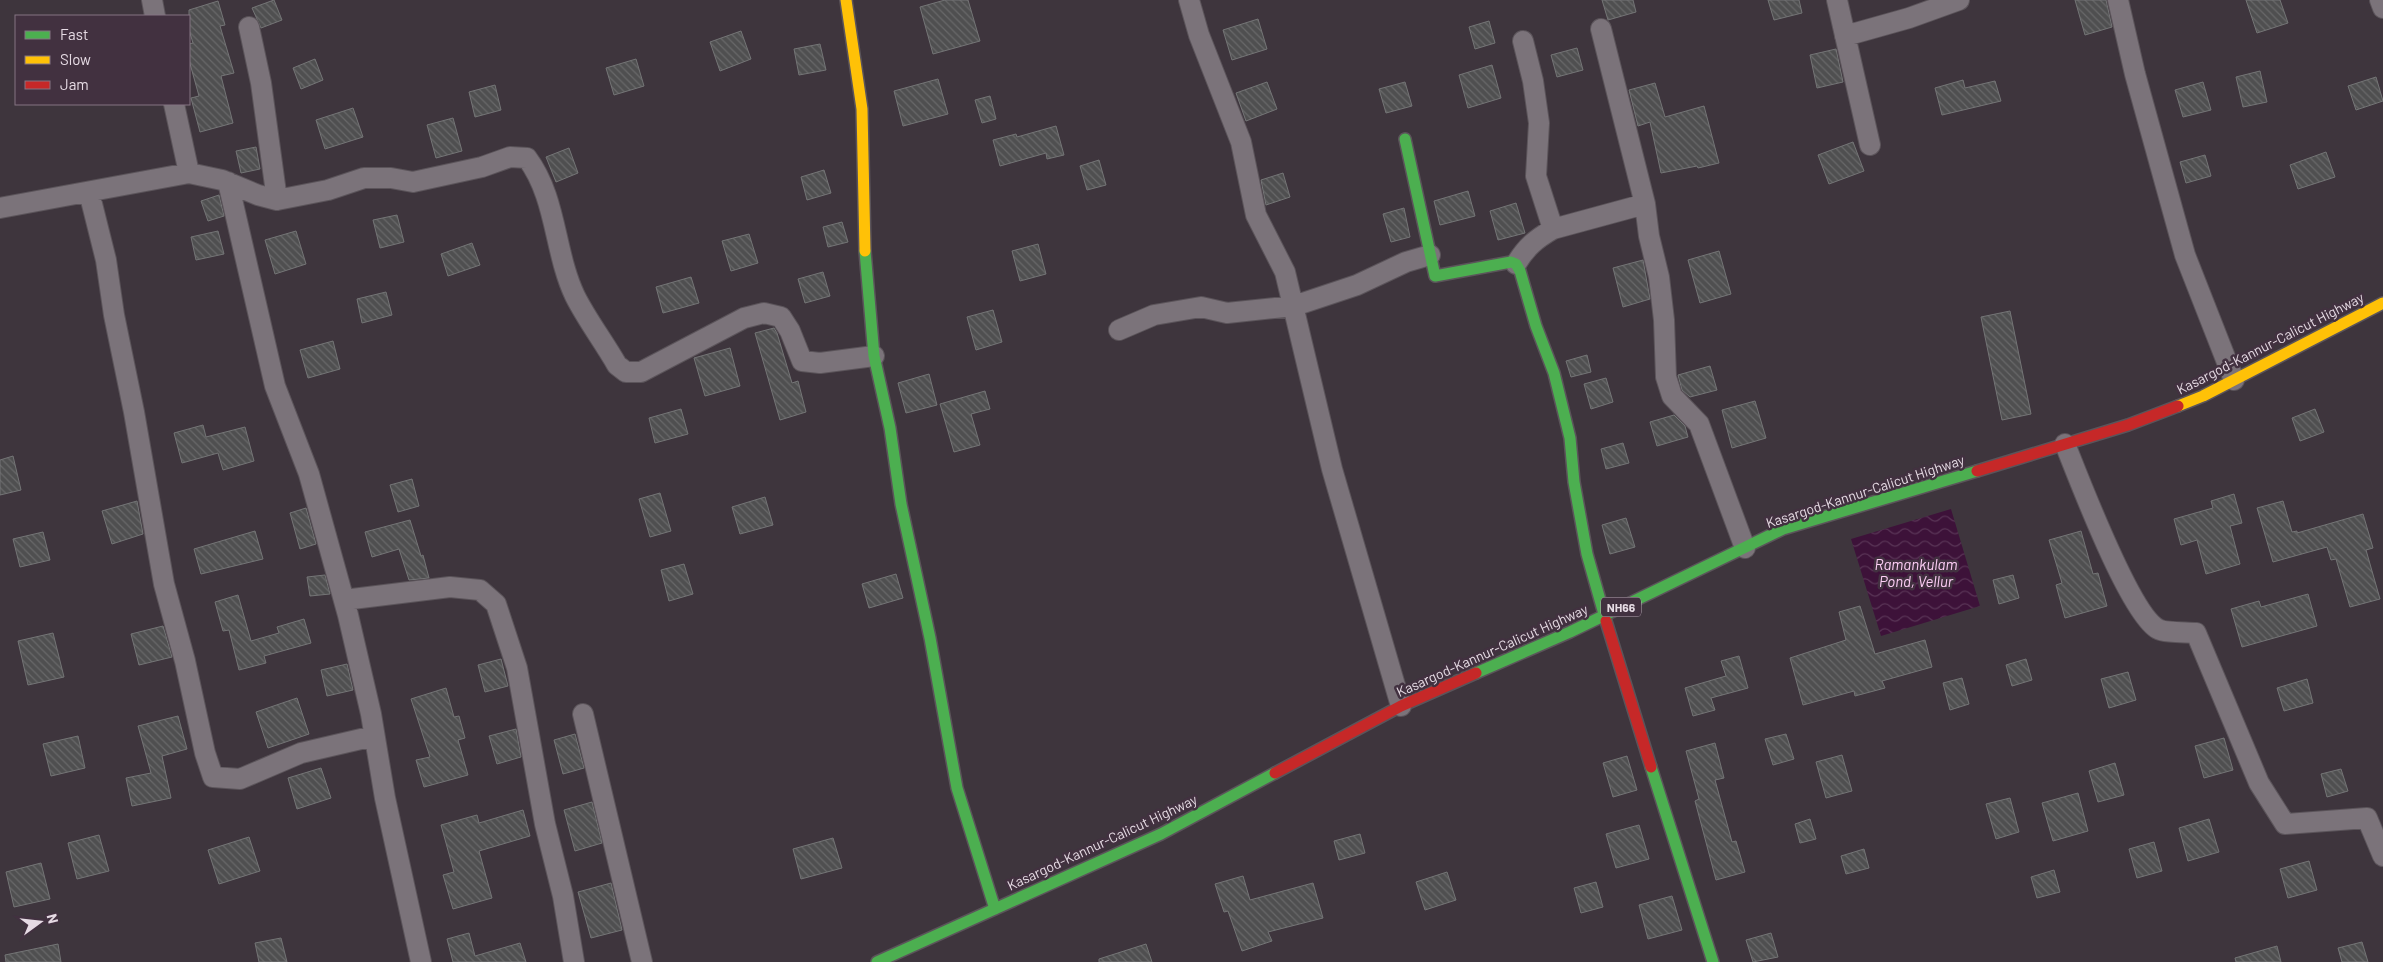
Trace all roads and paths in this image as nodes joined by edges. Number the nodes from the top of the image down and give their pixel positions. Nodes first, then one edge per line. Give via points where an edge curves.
1 (152, 0) edge
2 (846, 0) edge
3 (1189, 0) edge
4 (1837, 0) edge
5 (1960, 0) edge
6 (2118, 0) edge
7 (2380, 0) edge
8 (2383, 8) edge
9 (155, 15) edge
10 (249, 27) dead end
11 (1601, 29) dead end
12 (1845, 36) junction
13 (1523, 41) dead end
14 (174, 105) edge
15 (1405, 140) dead end
16 (1870, 145) dead end
17 (190, 173) junction
18 (228, 182) junction
19 (89, 192) junction
20 (278, 200) junction
21 (1645, 204) junction
22 (0, 208) edge
23 (1552, 229) junction
24 (1430, 254) junction
25 (1516, 264) junction
26 (2383, 303) edge
27 (1294, 306) junction
28 (1119, 330) dead end
29 (874, 356) junction
30 (2234, 380) junction
31 (2064, 444) junction
32 (1745, 548) junction
33 (344, 600) junction
34 (1604, 616) junction
35 (1401, 706) junction
36 (583, 714) dead end
37 (374, 736) junction
38 (2383, 856) edge
39 (995, 908) junction
40 (421, 962) edge
41 (574, 962) edge
42 (642, 962) edge
43 (877, 962) edge
44 (1713, 962) edge

1 - 9 street
2 - 29 main road via 862,109 864,239
3 - 27 street via 1199,36 1241,142 1256,215 1285,272
4 - 12 street
5 - 12 street
6 - 30 street via 2185,255
7 - 8 street
10 - 20 street via 267,118
11 - 21 street
12 - 16 street
13 - 23 street via 1533,81 1538,123 1536,176
14 - 17 street
15 - 24 main road
17 - 18 street
17 - 19 street
18 - 20 street
18 - 33 street via 275,386 309,474
19 - 22 street
19 - 37 street via 106,260 164,584 213,777 240,779 301,753
20 - 29 street via 328,190 364,178 413,182 482,167 510,157 527,158 536,170 553,215 575,295 617,365 626,372 641,372 744,318 764,313 780,317 790,331 802,361 820,363
21 - 23 street
21 - 32 street via 1663,301 1666,377 1672,396 1699,424
23 - 25 street via 1536,238
24 - 25 main road via 1435,276 1511,262
24 - 27 street via 1357,285
25 - 34 main road via 1554,373 1570,438 1587,554
26 - 30 main road, Kasargod-Kannur-Calicut Highway / NH66
27 - 28 street via 1227,313 1201,307 1154,315
27 - 35 street via 1332,469
29 - 39 main road via 957,788
30 - 31 main road, Kasargod-Kannur-Calicut Highway / NH66 via 2194,400 2128,425
31 - 32 main road, Kasargod-Kannur-Calicut Highway / NH66 via 1783,529
31 - 38 street via 2109,549 2140,611 2158,629 2196,634 2259,783 2285,824 2367,818
32 - 34 main road, Kasargod-Kannur-Calicut Highway / NH66
33 - 37 street
33 - 41 street via 450,587 480,590 496,604 517,668
34 - 35 main road, Kasargod-Kannur-Calicut Highway / NH66
34 - 44 main road
35 - 39 main road, Kasargod-Kannur-Calicut Highway / NH66 via 1161,834
36 - 42 street
37 - 40 street via 384,798
39 - 43 main road, Kasargod-Kannur-Calicut Highway / NH66

